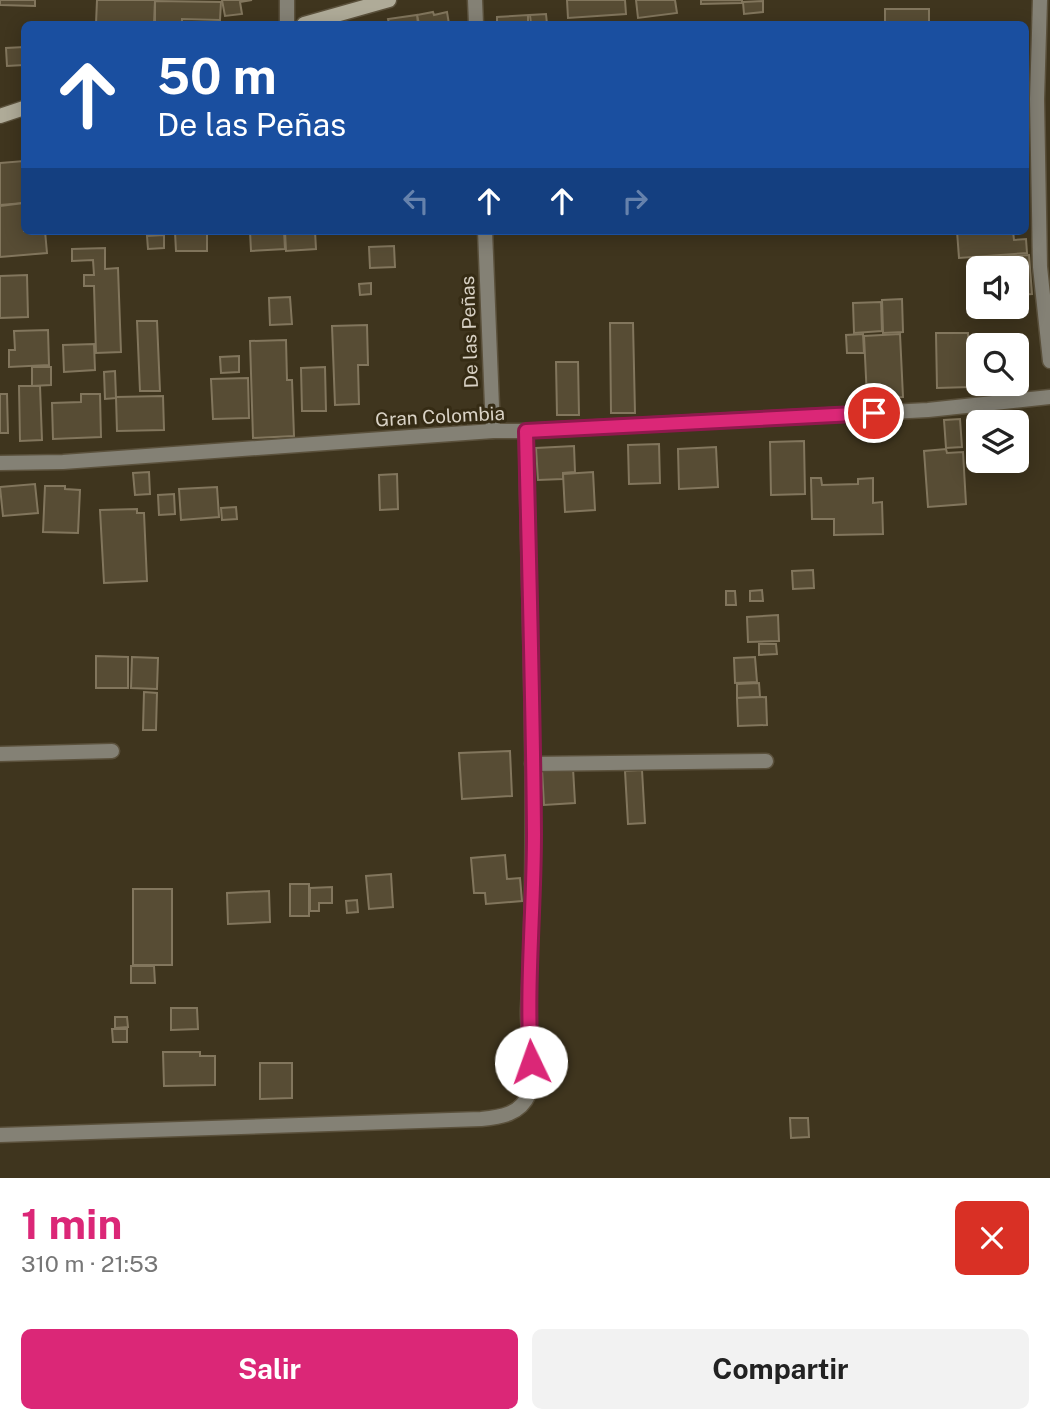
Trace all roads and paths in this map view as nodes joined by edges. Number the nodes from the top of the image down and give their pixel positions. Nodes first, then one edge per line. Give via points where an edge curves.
1 (287, 0) edge
2 (389, 0) edge
3 (475, 0) edge
4 (1040, 0) edge
5 (287, 21) edge
6 (315, 21) edge
7 (476, 21) edge
8 (1044, 41) edge
9 (21, 109) edge
10 (0, 116) edge
11 (485, 235) edge
12 (1050, 361) edge
13 (1050, 397) edge
14 (493, 431) junction
15 (526, 431) junction
16 (0, 463) edge
17 (112, 751) dead end
18 (0, 754) edge
19 (766, 761) dead end
20 (532, 764) junction
21 (0, 1135) edge

1 - 5 street
2 - 6 street
3 - 7 street
4 - 8 street
8 - 12 street via 1037,99 1040,267
9 - 10 street
11 - 14 street, De las Peñas
13 - 15 street, Gran Colombia via 928,410
14 - 15 street, Gran Colombia
14 - 16 street, Gran Colombia
15 - 20 street
17 - 18 street
19 - 20 street
20 - 21 street via 530,1092 521,1106 506,1116 453,1120

